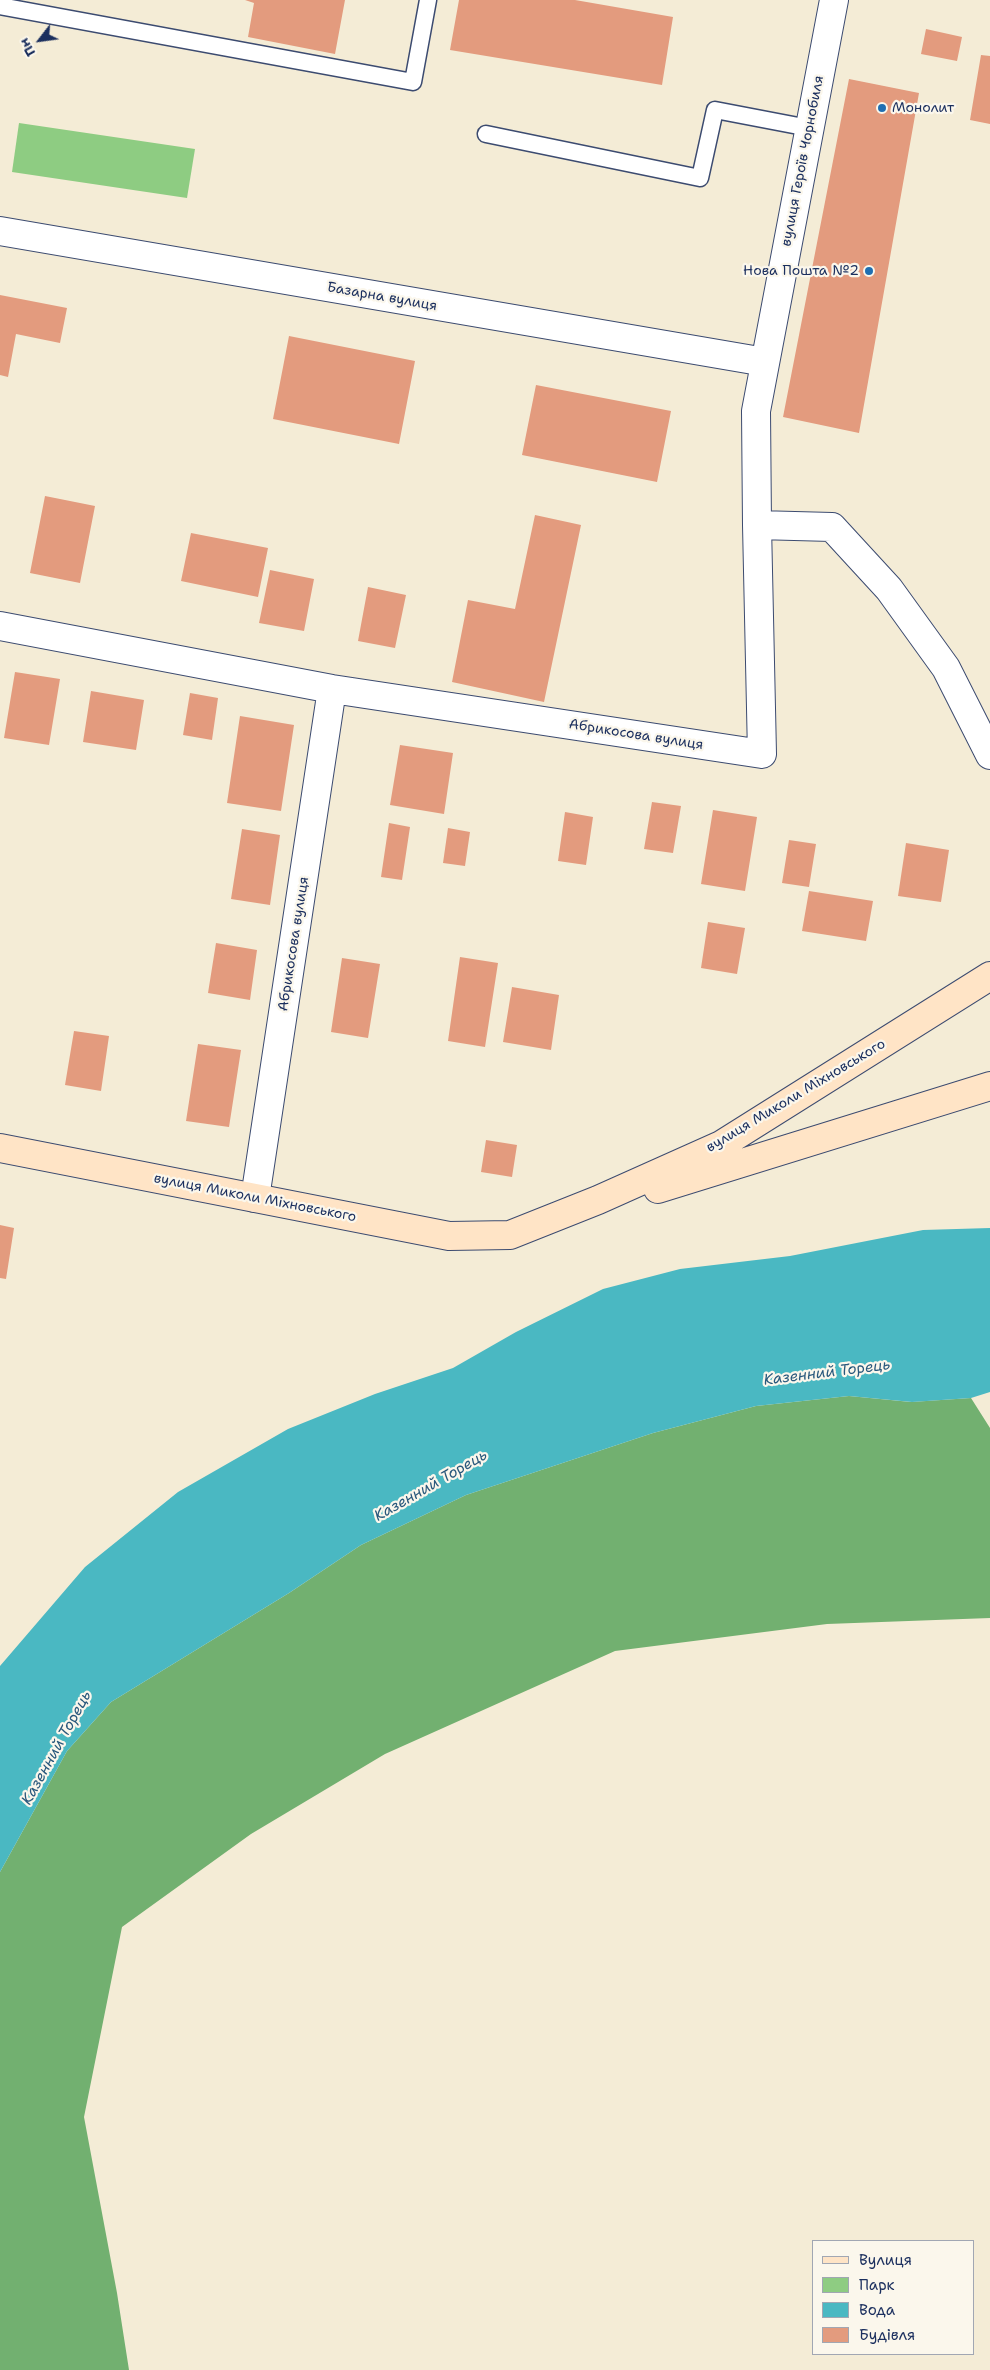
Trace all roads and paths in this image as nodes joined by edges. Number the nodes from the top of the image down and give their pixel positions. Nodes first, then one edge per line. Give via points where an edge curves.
1 (428, 0) edge
2 (834, 0) edge
3 (0, 6) edge
4 (809, 128) junction
5 (486, 134) dead end
6 (0, 232) edge
7 (765, 362) junction
8 (758, 526) junction
9 (0, 626) edge
10 (332, 689) junction
11 (762, 754) joint
12 (990, 755) edge
13 (990, 976) edge
14 (990, 1086) edge
15 (0, 1148) edge
16 (255, 1198) junction
17 (510, 1235) junction

1 - 3 lane via 413,82
2 - 4 street, вулиця Героїв Чорнобиля
4 - 5 lane via 715,110 700,178
4 - 7 street, вулиця Героїв Чорнобиля
6 - 7 street, Базарна вулиця
7 - 8 street, вулиця Героїв Чорнобиля via 756,411
8 - 11 street, вулиця Героїв Чорнобиля
8 - 12 street via 832,527 889,589 946,668
9 - 10 street, Абрикосова вулиця
10 - 11 street, Абрикосова вулиця
10 - 16 street, Абрикосова вулиця
13 - 17 street, вулиця Миколи Міхновського via 721,1145
14 - 17 street, вулиця Миколи Міхновського
15 - 16 street, вулиця Миколи Міхновського
16 - 17 street, вулиця Миколи Міхновського via 448,1236

